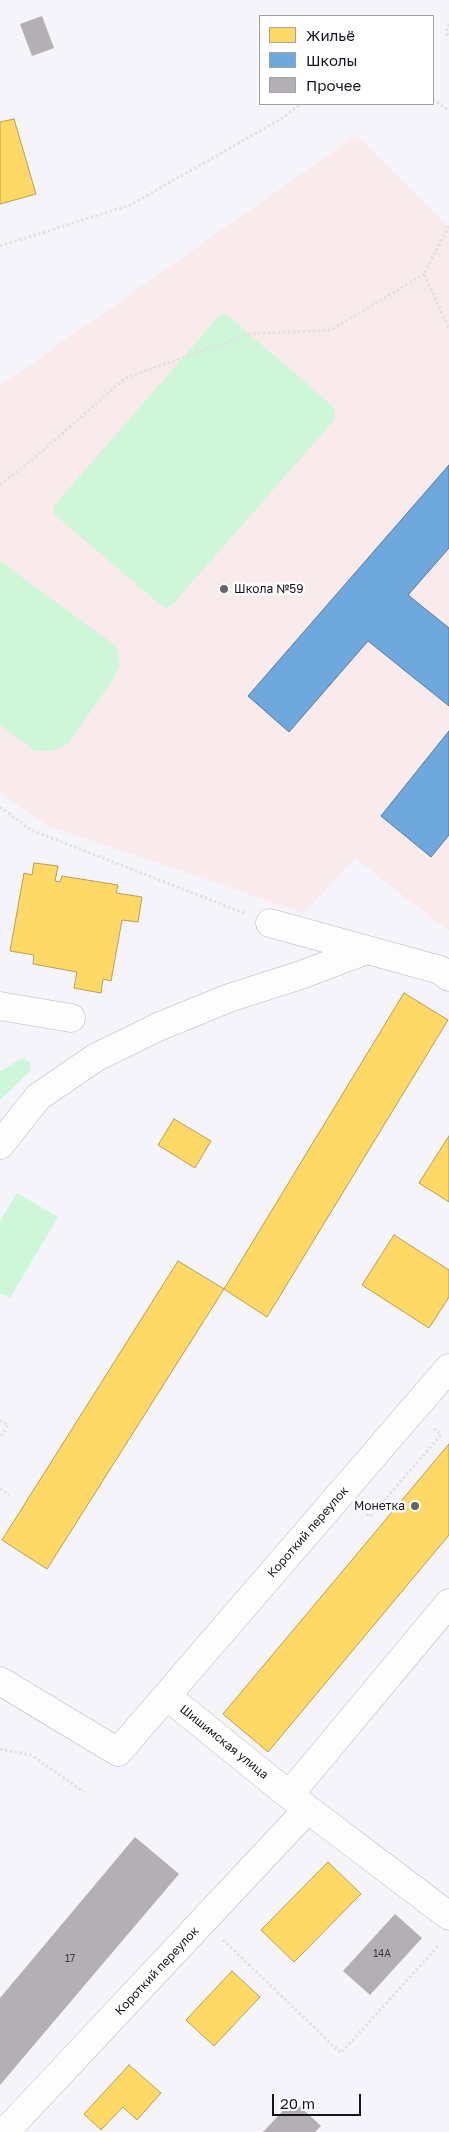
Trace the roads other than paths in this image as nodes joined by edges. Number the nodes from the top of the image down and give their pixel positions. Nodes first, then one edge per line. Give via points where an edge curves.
1 (270, 923) road end
2 (367, 950) junction
3 (444, 974) edge
4 (0, 1006) edge
5 (71, 1018) dead end
6 (0, 1145) edge
7 (449, 1368) edge
8 (449, 1603) edge
9 (0, 1681) edge
10 (168, 1697) junction
11 (298, 1802) junction
12 (446, 1928) edge
13 (5, 2132) edge

1 - 2 street
2 - 3 street
2 - 6 street via 229,998 158,1027 95,1058 38,1097
4 - 5 street
7 - 10 street, Короткий переулок
8 - 11 street, Короткий переулок
9 - 10 street, Шишимская улица via 118,1752
10 - 11 street, Шишимская улица
11 - 12 street, Шишимская улица
11 - 13 street, Короткий переулок via 204,1921

